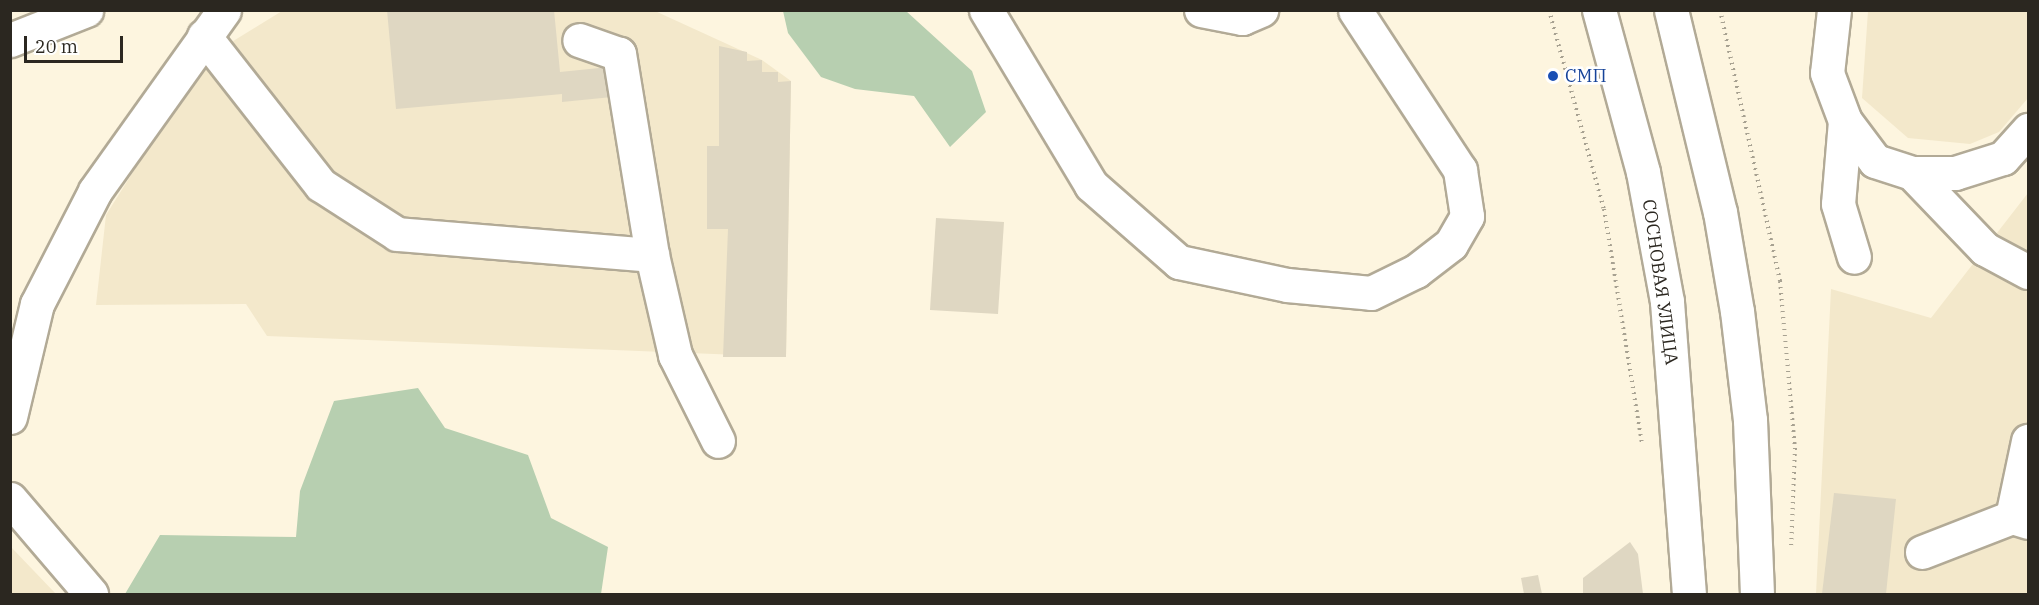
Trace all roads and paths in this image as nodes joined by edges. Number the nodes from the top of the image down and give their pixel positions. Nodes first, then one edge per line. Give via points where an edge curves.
1 (86, 10) edge
2 (224, 10) edge
3 (986, 10) edge
4 (1201, 10) edge
5 (1261, 10) edge
6 (1355, 10) edge
7 (1549, 10) edge
8 (1599, 10) edge
9 (1671, 10) edge
10 (1834, 10) edge
11 (204, 36) junction
12 (10, 40) edge
13 (579, 40) dead end
14 (1845, 121) junction
15 (2028, 130) edge
16 (1912, 173) junction
17 (652, 255) junction
18 (1854, 257) dead end
19 (2028, 272) edge
20 (10, 417) edge
21 (718, 441) dead end
22 (2028, 441) edge
23 (1643, 452) dead end
24 (10, 499) edge
25 (2020, 519) edge
26 (1922, 552) dead end
27 (91, 594) edge
28 (1689, 594) edge
29 (1757, 594) edge

1 - 12 main road
2 - 11 main road
3 - 6 main road via 1091,185 1179,262 1287,285 1371,293 1416,271 1451,244 1467,216 1460,170
4 - 5 main road via 1242,18
7 - 23 path via 1604,209
8 - 28 main road, СОСНОВАЯ УЛИЦА via 1643,172 1667,302
9 - 29 main road via 1720,212 1737,311 1750,420
10 - 14 main road via 1827,73
11 - 17 main road via 321,185 397,234
11 - 20 main road via 95,191 37,304
13 - 17 main road via 619,54
14 - 16 main road via 1875,161
14 - 18 main road via 1838,204
15 - 16 main road via 2003,158 1955,172
16 - 19 main road via 1985,249
17 - 21 main road via 675,355
22 - 25 main road
24 - 27 main road
25 - 26 main road

